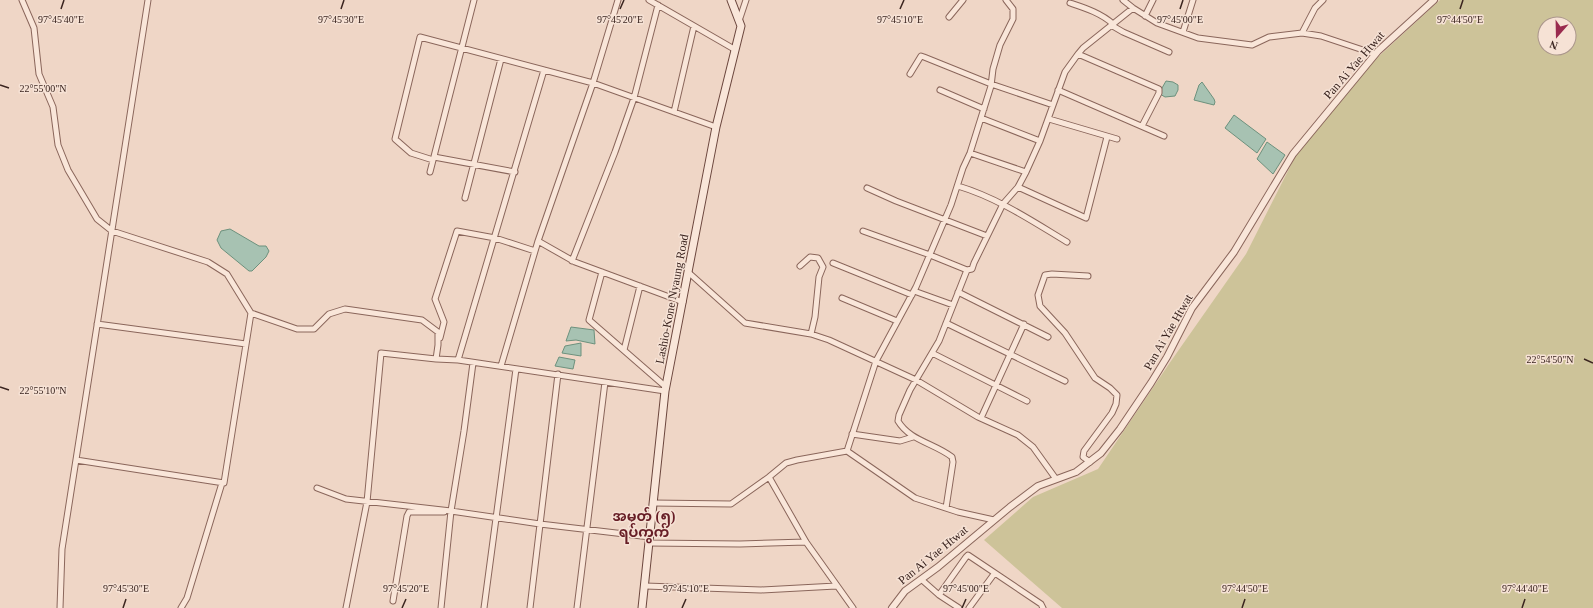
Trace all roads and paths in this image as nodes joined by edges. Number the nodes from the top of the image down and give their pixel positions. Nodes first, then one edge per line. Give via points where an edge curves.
1 (22, 0) edge
2 (148, 0) edge
3 (474, 0) edge
4 (618, 0) edge
5 (649, 0) edge
6 (731, 0) edge
7 (746, 0) edge
8 (963, 0) edge
9 (1006, 0) edge
10 (1123, 0) edge
11 (1153, 0) edge
12 (1193, 0) edge
13 (1323, 0) edge
14 (1434, 0) edge
15 (1070, 3) dead end
16 (1428, 3) edge
17 (658, 5) junction
18 (1133, 8) junction
19 (949, 16) dead end
20 (1145, 16) junction
21 (739, 21) junction
22 (1112, 25) junction
23 (694, 26) junction
24 (1183, 32) junction
25 (1302, 33) junction
26 (462, 49) junction
27 (734, 49) junction
28 (1169, 52) dead end
29 (1078, 54) junction
30 (1375, 54) junction
31 (501, 59) junction
32 (544, 70) junction
33 (910, 74) dead end
34 (593, 83) junction
35 (991, 84) junction
36 (940, 90) dead end
37 (1058, 90) junction
38 (634, 98) junction
39 (1053, 105) junction
40 (984, 109) junction
41 (674, 112) junction
42 (981, 118) junction
43 (1048, 119) junction
44 (1142, 126) junction
45 (716, 127) junction
46 (1164, 136) dead end
47 (1107, 137) junction
48 (1117, 139) dead end
49 (1040, 141) junction
50 (970, 153) junction
51 (433, 158) junction
52 (474, 165) junction
53 (430, 172) dead end
54 (515, 172) junction
55 (1026, 172) junction
56 (958, 186) junction
57 (1018, 187) junction
58 (867, 188) dead end
59 (465, 198) dead end
60 (1003, 204) junction
61 (944, 218) junction
62 (112, 231) junction
63 (863, 231) dead end
64 (987, 236) junction
65 (495, 238) junction
66 (538, 241) junction
67 (1067, 242) dead end
68 (535, 251) junction
69 (930, 255) junction
70 (572, 261) junction
71 (833, 263) dead end
72 (800, 266) dead end
73 (967, 270) junction
74 (602, 272) junction
75 (688, 272) junction
76 (1088, 276) dead end
77 (640, 286) junction
78 (958, 292) junction
79 (913, 293) junction
80 (842, 298) dead end
81 (683, 302) junction
82 (953, 305) junction
83 (251, 314) junction
84 (897, 321) junction
85 (946, 323) junction
86 (97, 324) junction
87 (1024, 324) junction
88 (811, 334) junction
89 (1048, 337) dead end
90 (246, 344) junction
91 (438, 345) junction
92 (624, 350) junction
93 (932, 353) junction
94 (1011, 354) junction
95 (436, 359) junction
96 (458, 360) junction
97 (876, 361) junction
98 (473, 362) junction
99 (501, 366) junction
100 (516, 369) junction
101 (558, 374) junction
102 (916, 380) junction
103 (1064, 381) dead end
104 (605, 382) junction
105 (997, 385) junction
106 (666, 389) junction
107 (1027, 401) dead end
108 (981, 418) junction
109 (852, 434) junction
110 (913, 437) junction
111 (847, 451) junction
112 (76, 460) junction
113 (1090, 462) junction
114 (769, 477) junction
115 (1056, 479) junction
116 (222, 483) junction
117 (317, 488) dead end
118 (367, 502) junction
119 (654, 503) junction
120 (946, 508) junction
121 (451, 511) junction
122 (496, 518) junction
123 (994, 520) junction
124 (540, 524) junction
125 (587, 529) junction
126 (650, 540) junction
127 (806, 542) junction
128 (994, 574) junction
129 (922, 580) junction
130 (645, 586) junction
131 (836, 586) junction
132 (939, 595) junction
133 (393, 601) dead end
134 (60, 608) edge
135 (181, 608) edge
136 (346, 608) edge
137 (441, 608) edge
138 (484, 608) edge
139 (530, 608) edge
140 (576, 608) edge
141 (642, 608) edge
142 (852, 608) edge
143 (892, 608) edge
144 (959, 608) edge
145 (969, 608) edge
146 (1043, 608) edge

1 - 62 street via 34,28 39,74 53,107 58,145 68,170 96,219
2 - 62 street
3 - 26 street
4 - 34 street
5 - 17 street
6 - 21 main road, Lashio-Kone Nyaung Road
7 - 21 street
8 - 19 street
9 - 35 street via 1013,9 1013,19 1000,45
10 - 18 street
11 - 20 street
12 - 24 street
13 - 25 street via 1315,8
14 - 16 street, Pan Ai Yae Htwat
15 - 22 street via 1105,17
16 - 30 street, Pan Ai Yae Htwat
17 - 23 street
17 - 38 street
18 - 20 street
18 - 22 street
20 - 24 street
21 - 27 main road, Lashio-Kone Nyaung Road via 741,26
22 - 28 street
22 - 29 street
23 - 27 street
23 - 41 street
24 - 25 street via 1198,38 1252,45 1270,37
25 - 30 street via 1321,36
26 - 31 street
26 - 51 street
26 - 51 street via 420,37 395,139 411,153
27 - 45 main road, Lashio-Kone Nyaung Road
29 - 37 street via 1065,72
29 - 44 street via 1159,89 1160,93
30 - 113 street, Pan Ai Yae Htwat via 1293,154 1234,252 1192,308 1151,382 1120,429 1101,453
31 - 32 street
31 - 52 street
32 - 34 street
32 - 54 street
33 - 35 street via 921,56
34 - 38 street
34 - 66 street
35 - 39 street
35 - 40 street
36 - 40 street
37 - 39 street
37 - 44 street
38 - 41 street
38 - 70 street
39 - 43 street
40 - 42 street
41 - 45 street
42 - 49 street
42 - 50 street
43 - 47 street
43 - 49 street
44 - 46 street
45 - 75 main road, Lashio-Kone Nyaung Road
47 - 48 street
47 - 57 street via 1086,218
49 - 55 street
50 - 55 street
50 - 56 street
51 - 52 street
51 - 53 street
52 - 54 street
52 - 59 street
54 - 65 street
55 - 57 street
56 - 60 street
56 - 61 street
57 - 60 street
58 - 61 street
60 - 64 street
60 - 67 street
61 - 64 street
61 - 69 street
62 - 83 street via 208,262 226,274
62 - 86 street
63 - 69 street
64 - 73 street via 972,269
65 - 68 street
65 - 91 street via 457,231 435,299 444,322
65 - 96 street
66 - 68 street
66 - 70 street
68 - 99 street
69 - 73 street
69 - 79 street
70 - 74 street
71 - 79 street
72 - 88 street via 810,257 818,258 823,267 819,277
73 - 78 street
74 - 77 street
74 - 92 street via 589,320
75 - 81 main road, Lashio-Kone Nyaung Road
75 - 88 street via 745,322
76 - 113 street via 1045,276 1038,295 1040,306 1065,334 1095,378 1117,395 1112,413 1084,451 1083,457
77 - 81 street
77 - 92 street
78 - 82 street
78 - 87 street
79 - 82 street
79 - 84 street
80 - 84 street
81 - 106 main road, Lashio-Kone Nyaung Road
82 - 85 street
83 - 90 street
83 - 91 street via 296,329 314,329 329,314 345,309 422,320 438,332
84 - 97 street
85 - 93 street
85 - 94 street
86 - 90 street
86 - 112 street
87 - 89 street
87 - 94 street
88 - 97 street
90 - 116 street
91 - 95 street
92 - 106 street
93 - 102 street
93 - 105 street
94 - 103 street
94 - 105 street
95 - 96 street
95 - 118 street via 381,353
96 - 98 street
97 - 102 street
97 - 109 street
98 - 99 street
98 - 121 street
99 - 100 street
100 - 101 street
100 - 122 street
101 - 104 street
101 - 124 street
102 - 108 street
102 - 110 street via 898,421
104 - 106 street
104 - 125 street
105 - 107 street
105 - 108 street
106 - 119 main road, Lashio-Kone Nyaung Road
108 - 115 street via 1018,435 1033,447
109 - 110 street via 900,441
109 - 111 street
110 - 120 street via 952,457
111 - 114 street via 786,463
111 - 120 street via 915,498
112 - 116 street
112 - 134 street via 62,549
113 - 115 street, Pan Ai Yae Htwat via 1076,472
114 - 119 street via 731,504
114 - 127 street
115 - 123 street, Pan Ai Yae Htwat via 1038,486
116 - 135 street via 187,598
117 - 118 street via 346,499
118 - 121 street
118 - 136 street
119 - 126 main road, Lashio-Kone Nyaung Road
120 - 123 street
121 - 122 street
121 - 133 street via 409,512
121 - 137 street
122 - 124 street
122 - 138 street
123 - 129 street, Pan Ai Yae Htwat
124 - 125 street
124 - 139 street
125 - 126 street
125 - 140 street
126 - 127 street via 740,544
126 - 130 main road, Lashio-Kone Nyaung Road
127 - 131 street
128 - 132 street via 968,555
128 - 145 street
128 - 146 street via 1041,604
129 - 132 street
129 - 143 street, Pan Ai Yae Htwat via 905,591
130 - 131 street via 761,590
130 - 141 main road, Lashio-Kone Nyaung Road
131 - 142 street
132 - 144 street

